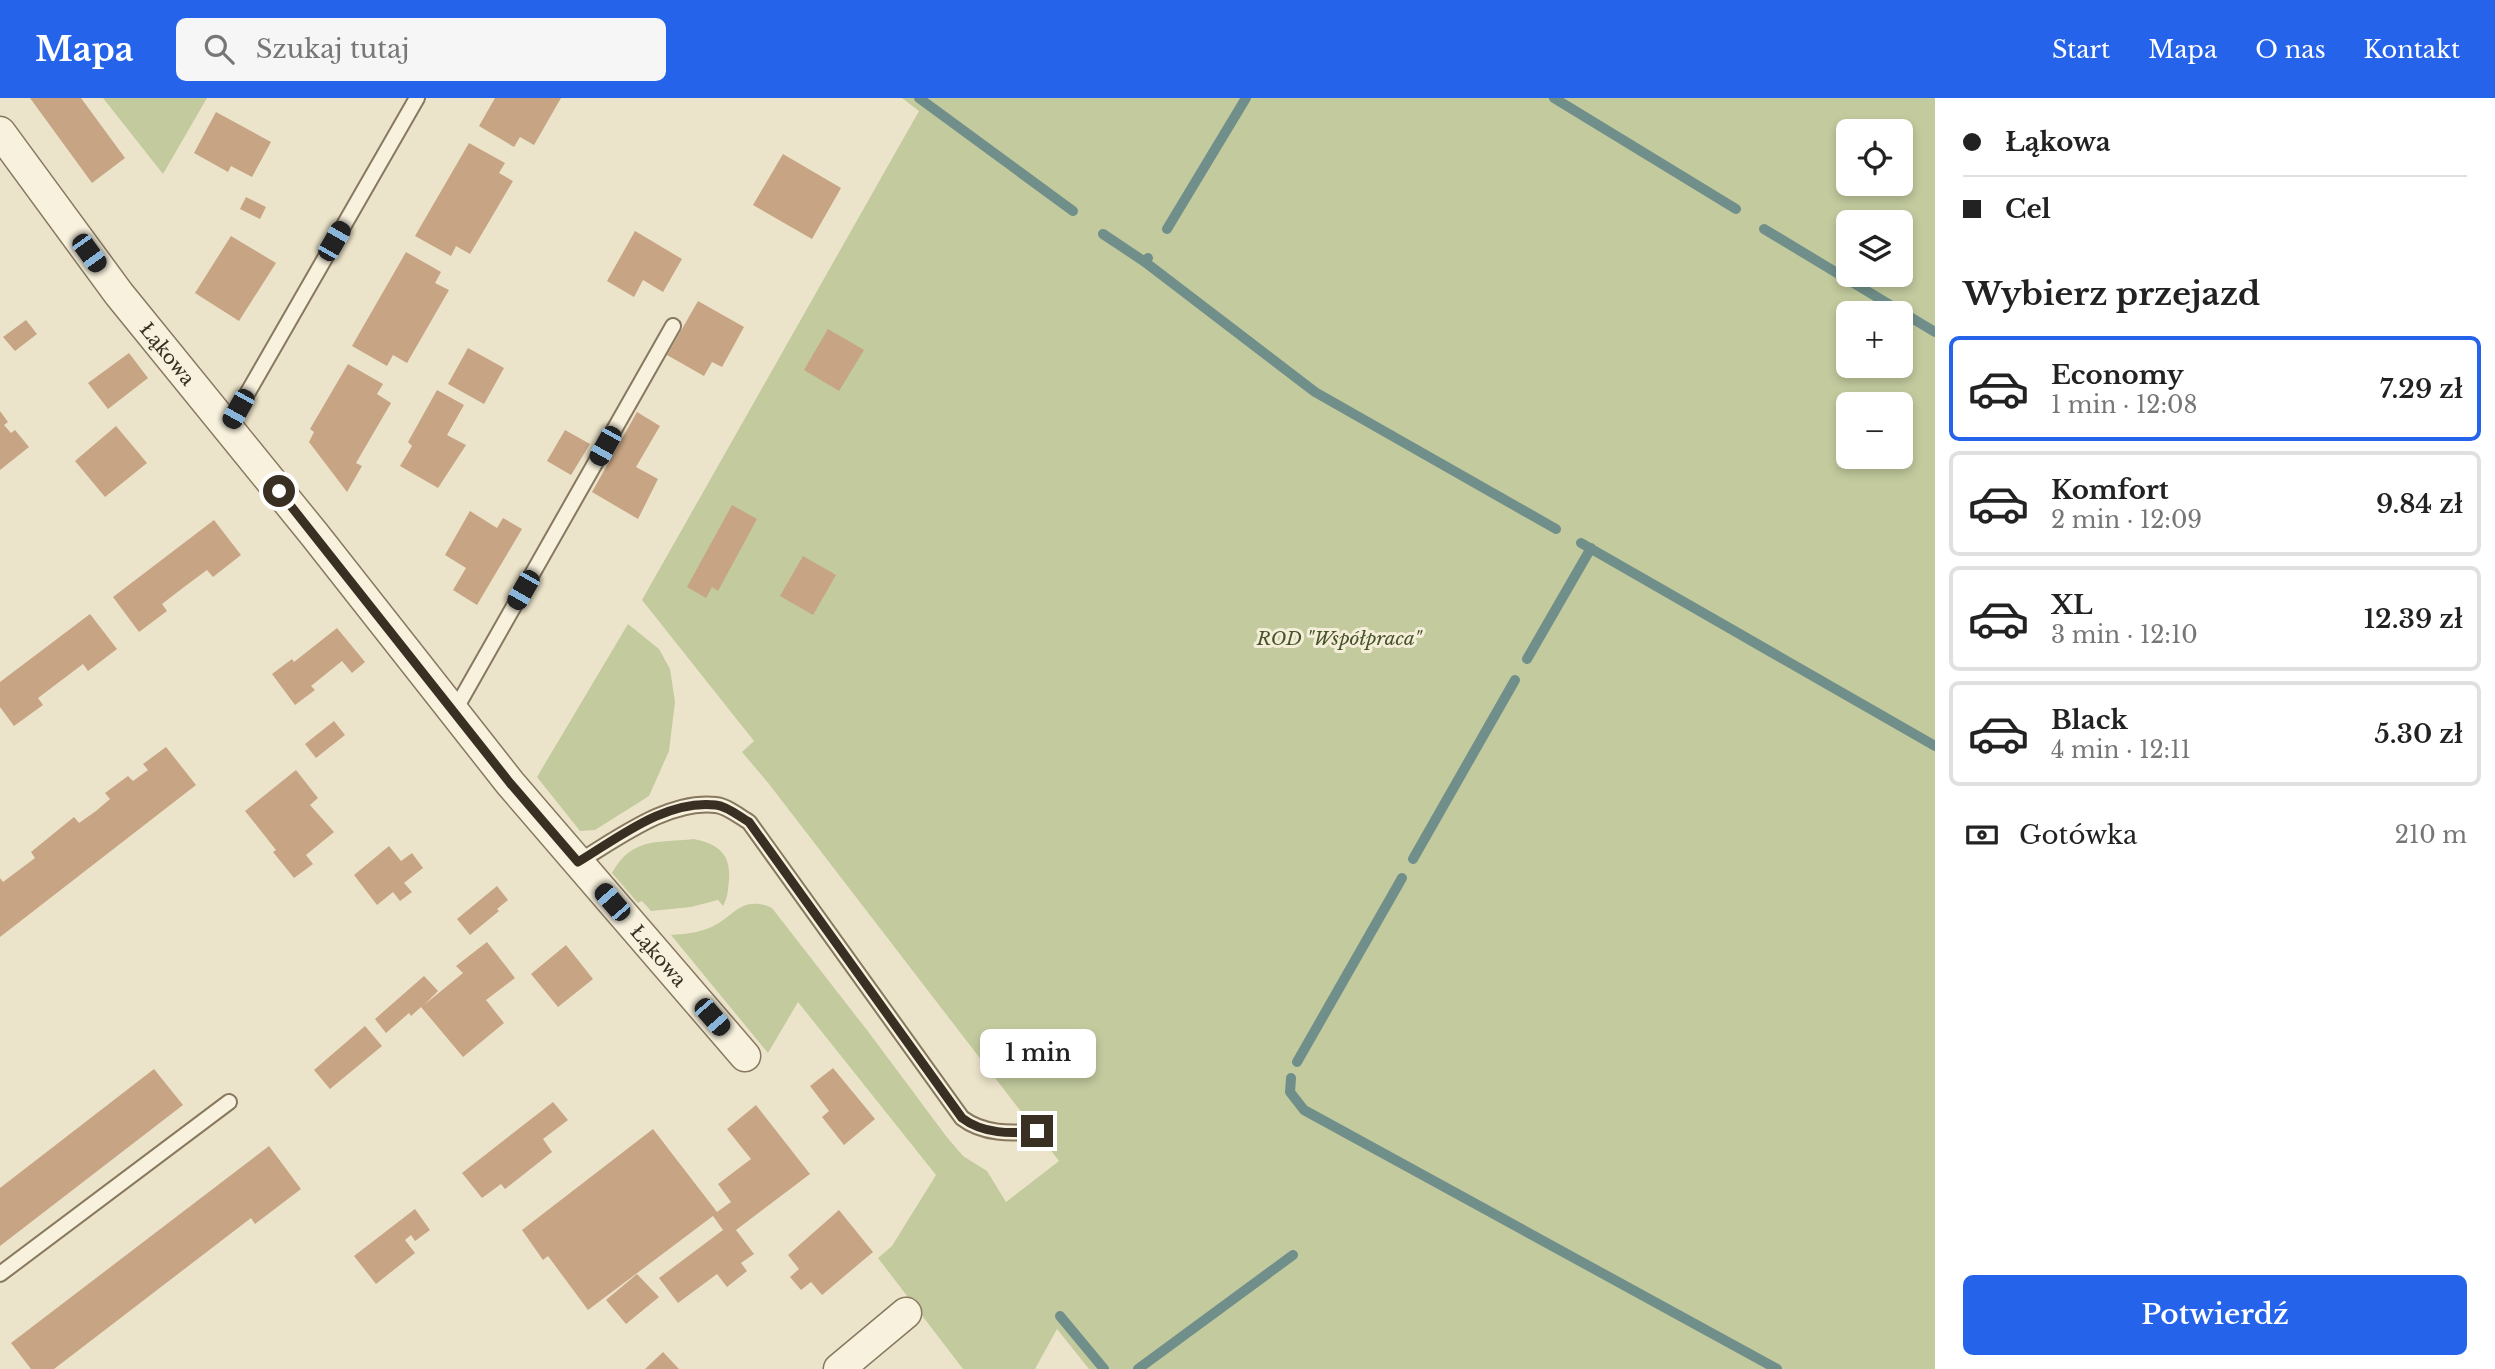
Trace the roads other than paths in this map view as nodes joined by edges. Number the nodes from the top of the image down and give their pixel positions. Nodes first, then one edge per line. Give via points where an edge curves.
1 (416, 98) edge
2 (0, 132) edge
3 (673, 326) dead end
4 (228, 427) junction
5 (455, 710) junction
6 (578, 862) junction
7 (745, 1056) dead end
8 (229, 1102) dead end
9 (1037, 1131) dead end
10 (0, 1275) edge
11 (906, 1313) dead end
12 (839, 1369) edge

1 - 4 lane
2 - 4 street, Łąkowa via 119,294
3 - 5 lane
4 - 5 street, Łąkowa
5 - 6 street, Łąkowa
6 - 7 street, Łąkowa
6 - 9 lane via 653,818 686,807 718,804 749,822 962,1118 974,1127 1013,1133
8 - 10 lane
11 - 12 street

